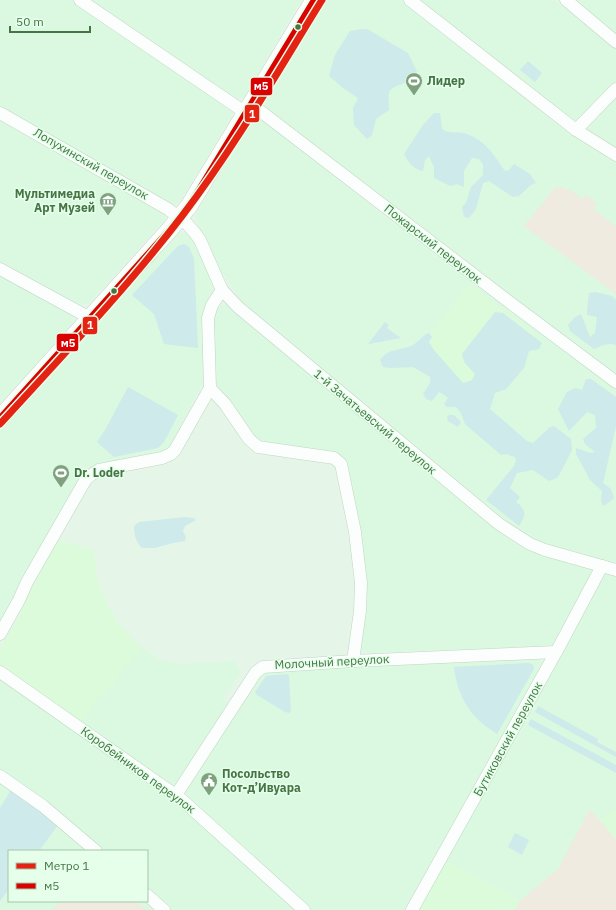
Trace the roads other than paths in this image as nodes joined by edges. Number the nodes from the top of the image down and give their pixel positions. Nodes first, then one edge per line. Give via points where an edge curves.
1 (80, 0) edge
2 (314, 0) edge
3 (410, 0) edge
4 (566, 0) edge
5 (616, 42) edge
6 (616, 89) edge
7 (248, 108) junction
8 (0, 113) edge
9 (576, 130) junction
10 (616, 155) edge
11 (180, 218) junction
12 (0, 269) edge
13 (222, 290) junction
14 (90, 318) junction
15 (616, 382) edge
16 (210, 388) junction
17 (0, 418) edge
18 (602, 566) junction
19 (616, 570) edge
20 (0, 634) edge
21 (556, 652) junction
22 (353, 660) junction
23 (0, 672) edge
24 (0, 776) edge
25 (176, 795) junction
26 (95, 850) edge
27 (148, 896) edge
28 (164, 910) edge
29 (304, 910) edge
30 (412, 910) edge

1 - 7 street, Пожарский переулок
2 - 7 main road
3 - 9 street
4 - 5 street
6 - 9 street
7 - 11 main road
7 - 15 street, Пожарский переулок
8 - 11 street, Лопухинский переулок via 168,208
9 - 10 street
11 - 13 street, 1-й Зачатьевский переулок via 200,240
11 - 14 main road
12 - 14 street
13 - 16 street via 212,305 208,318
13 - 18 street, 1-й Зачатьевский переулок via 238,307 499,524 530,544
14 - 17 main road
16 - 20 street via 172,454 99,470 86,479
16 - 22 street via 225,404 254,445 334,458 341,464 355,532 361,583
18 - 19 street, 1-й Зачатьевский переулок
18 - 21 street, Бутиковский переулок
21 - 22 street, Молочный переулок
21 - 30 street, Бутиковский переулок
22 - 25 street, Молочный переулок via 267,666 259,669
23 - 25 street, Коробейников переулок
24 - 26 street via 43,806
25 - 29 street, Коробейников переулок via 217,829
27 - 28 street

